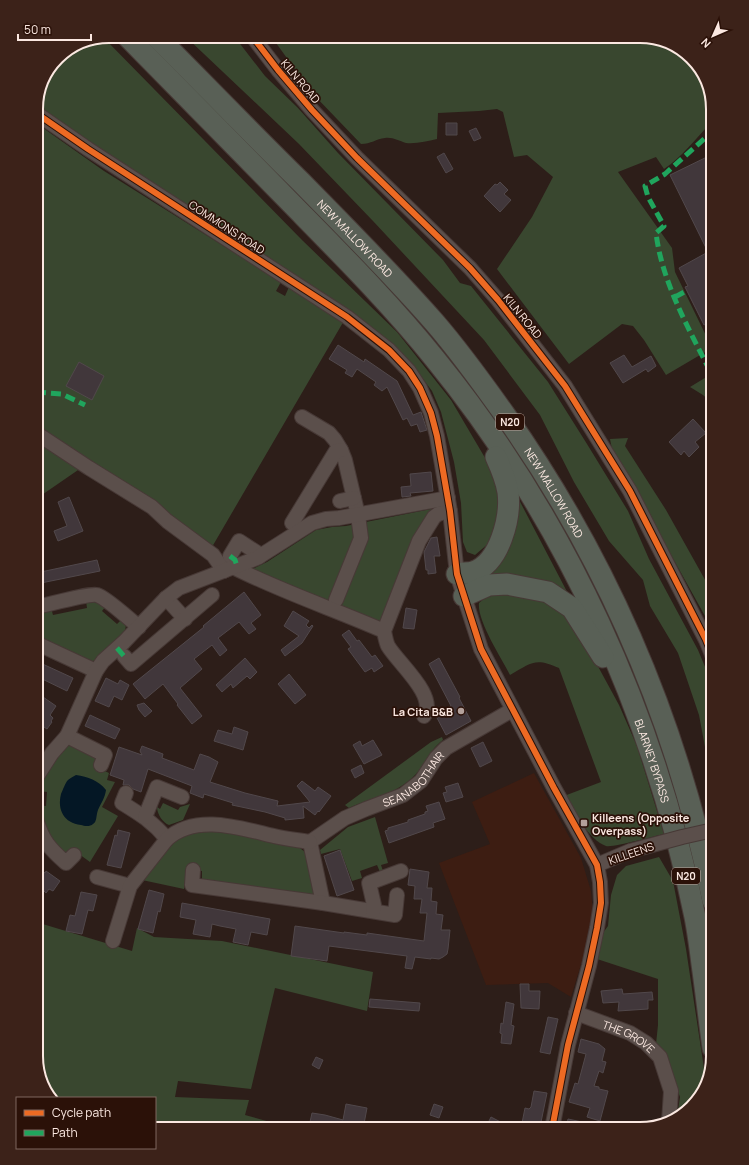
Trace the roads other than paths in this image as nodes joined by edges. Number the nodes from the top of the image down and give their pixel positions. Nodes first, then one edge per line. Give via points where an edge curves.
1 (134, 43) edge
2 (163, 43) edge
3 (257, 43) edge
4 (43, 118) edge
5 (438, 361) junction
6 (302, 417) dead end
7 (43, 438) edge
8 (341, 450) junction
9 (354, 498) junction
10 (340, 501) dead end
11 (448, 504) junction
12 (358, 514) junction
13 (292, 523) dead end
14 (259, 557) junction
15 (229, 565) junction
16 (457, 574) junction
17 (212, 595) dead end
18 (464, 596) junction
19 (166, 598) junction
20 (336, 600) dead end
21 (43, 605) edge
22 (185, 619) junction
23 (139, 627) junction
24 (384, 631) junction
25 (706, 640) edge
26 (43, 646) edge
27 (124, 656) dead end
28 (96, 671) junction
29 (635, 709) junction
30 (512, 710) junction
31 (424, 716) dead end
32 (67, 736) junction
33 (101, 765) dead end
34 (43, 767) edge
35 (126, 793) dead end
36 (182, 798) dead end
37 (144, 816) junction
38 (706, 831) edge
39 (43, 837) edge
40 (167, 839) junction
41 (310, 842) junction
42 (74, 855) dead end
43 (597, 865) junction
44 (706, 866) edge
45 (193, 870) dead end
46 (401, 871) dead end
47 (97, 877) dead end
48 (130, 886) junction
49 (396, 895) dead end
50 (323, 903) junction
51 (373, 911) junction
52 (113, 941) dead end
53 (706, 995) edge
54 (576, 1014) junction
55 (669, 1115) edge
56 (553, 1122) edge

1 - 5 highway, NEW MALLOW ROAD / N20 via 360,273
2 - 44 highway, NEW MALLOW ROAD / N20 via 341,223 436,324 479,378 520,437 564,505 616,604 654,692 687,791
3 - 25 street, KILN ROAD via 317,115 470,268 565,386 630,491
4 - 11 street, COMMONS ROAD via 347,316 389,350 420,388 431,413
5 - 16 highway, N20 via 493,452 504,475 508,491 507,519 502,539 495,552 480,568
5 - 29 highway, NEW MALLOW ROAD / N20 via 489,431 542,513 583,588
6 - 8 street via 329,433
7 - 15 street via 152,507 213,556
8 - 9 street
8 - 13 street via 336,451
9 - 10 street
9 - 12 street
11 - 12 street
11 - 16 street, COMMONS ROAD
11 - 24 street via 434,517 419,541
12 - 14 street via 312,523
12 - 20 street via 361,538
14 - 15 street
14 - 15 street via 256,552 239,541
15 - 19 street via 179,588
15 - 24 street via 262,582
16 - 18 street, COMMONS ROAD
17 - 22 street
18 - 29 highway, N20 via 489,585 507,584 548,592 572,608
18 - 30 street, COMMONS ROAD via 481,649
19 - 22 street
19 - 23 street
21 - 23 street via 96,595
22 - 27 street via 131,664
23 - 28 street
24 - 31 street via 388,645 425,696 428,708
26 - 28 street
28 - 32 street
29 - 53 highway, BLARNEY BYPASS / N20 via 657,772 684,867 696,919
30 - 41 street, SEANABOTHAIR via 446,748 421,781 403,796 345,818
30 - 43 street, COMMONS ROAD
32 - 33 street via 105,755
32 - 34 street
35 - 37 street via 122,803
36 - 37 street via 157,787
37 - 40 street
38 - 43 street, KILLEENS, bridge via 630,851
39 - 42 street via 66,863
40 - 41 street via 173,833 192,826 212,824
40 - 48 street
41 - 50 street
43 - 54 street, COMMONS ROAD via 601,903 589,966
45 - 50 street via 192,885
46 - 51 street via 369,884
47 - 48 street
48 - 52 street
49 - 51 street via 395,915
50 - 51 street
54 - 55 street, THE GROVE via 630,1033 646,1043 660,1057 671,1091
54 - 56 street, COMMONS ROAD

